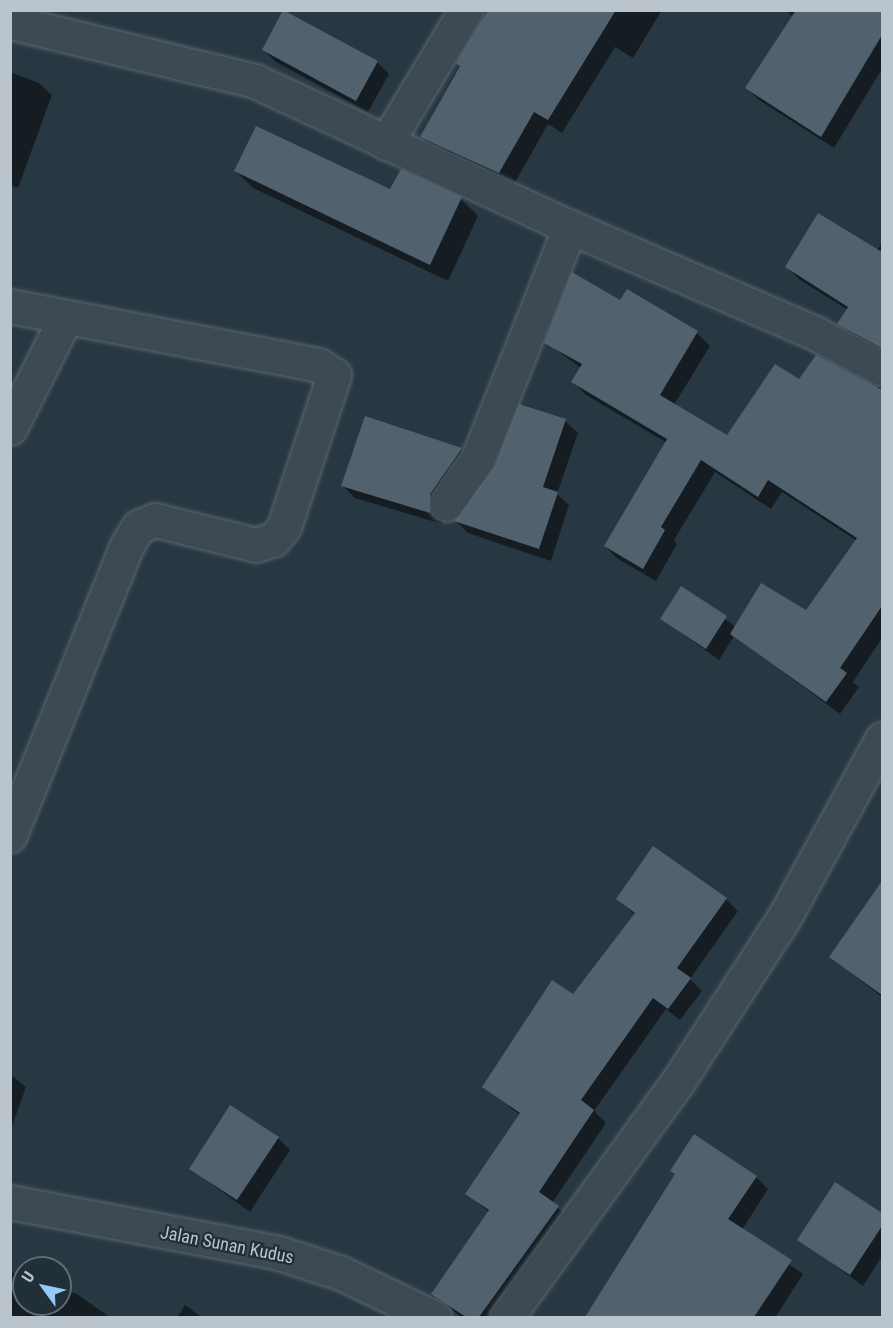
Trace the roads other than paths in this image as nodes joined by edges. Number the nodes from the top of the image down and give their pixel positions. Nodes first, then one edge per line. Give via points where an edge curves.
1 (466, 10) edge
2 (10, 22) edge
3 (386, 143) junction
4 (570, 227) junction
5 (10, 306) edge
6 (65, 318) junction
7 (882, 369) edge
8 (10, 428) edge
9 (446, 504) dead end
10 (882, 739) edge
11 (10, 835) edge
12 (10, 1202) edge
13 (435, 1317) edge
14 (506, 1317) edge

1 - 3 street
2 - 3 street via 255,81
3 - 4 street
4 - 7 street via 815,333
4 - 9 street via 478,458
5 - 6 street
6 - 8 street
6 - 11 street via 310,363 334,375 284,527 274,540 256,545 154,520 138,527 127,545
10 - 14 street via 785,916 683,1074
12 - 13 street, Jalan Sunan Kudus via 279,1253 341,1273

